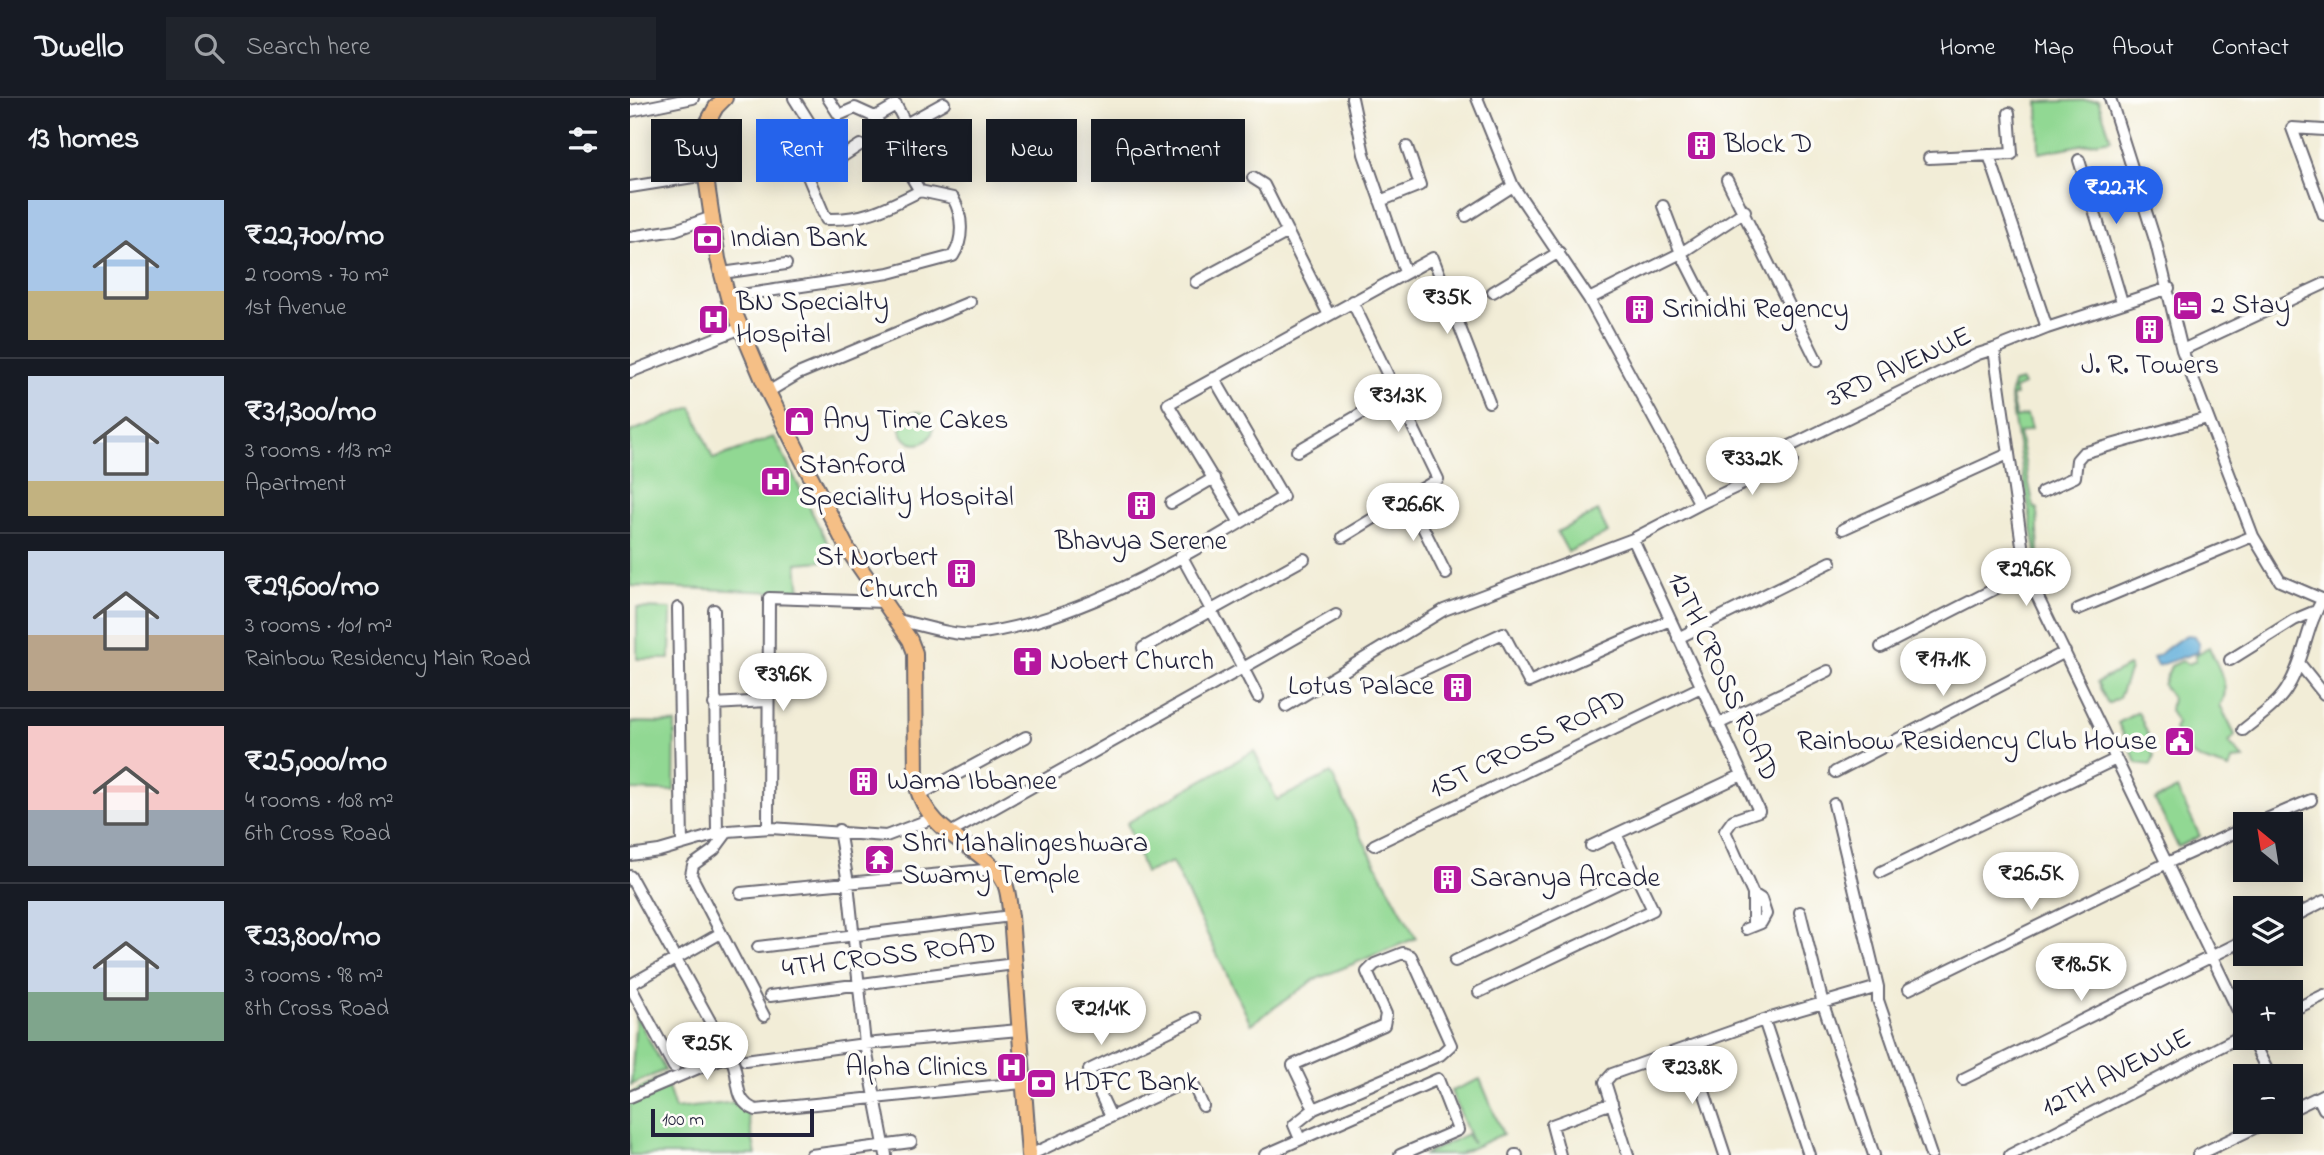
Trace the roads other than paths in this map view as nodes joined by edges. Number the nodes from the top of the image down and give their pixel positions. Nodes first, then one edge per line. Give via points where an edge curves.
1 (693, 98) edge
2 (725, 98) edge
3 (794, 98) edge
4 (828, 98) edge
5 (864, 98) edge
6 (1352, 98) edge
7 (1476, 98) edge
8 (2110, 98) edge
9 (944, 103) dead end
10 (855, 108) junction
11 (630, 111) edge
12 (2009, 113) dead end
13 (875, 117) junction
14 (709, 119) edge
15 (807, 119) edge
16 (2324, 130) edge
17 (860, 145) dead end
18 (1407, 147) dead end
19 (848, 153) edge
20 (1989, 155) junction
21 (1929, 158) dead end
22 (2079, 160) dead end
23 (1253, 178) dead end
24 (1727, 180) dead end
25 (662, 182) edge
26 (707, 182) edge
27 (810, 182) edge
28 (1513, 186) junction
29 (630, 187) edge
30 (920, 191) junction
31 (1380, 201) junction
32 (1663, 206) dead end
33 (1745, 211) junction
34 (2324, 215) edge
35 (1466, 216) dead end
36 (712, 217) junction
37 (1288, 232) junction
38 (630, 237) edge
39 (1559, 251) junction
40 (1681, 253) junction
41 (786, 264) dead end
42 (1405, 272) junction
43 (722, 273) junction
44 (1196, 282) dead end
45 (2324, 284) edge
46 (2169, 288) junction
47 (1493, 292) dead end
48 (728, 297) junction
49 (1589, 299) junction
50 (1352, 301) junction
51 (970, 302) dead end
52 (2122, 302) junction
53 (1710, 310) dead end
54 (1328, 313) junction
55 (2047, 328) junction
56 (739, 329) junction
57 (1994, 349) junction
58 (2182, 350) junction
59 (1817, 361) dead end
60 (630, 372) edge
61 (1214, 378) junction
62 (768, 392) junction
63 (1395, 394) junction
64 (1489, 402) dead end
65 (2207, 418) junction
66 (1788, 447) dead end
67 (1297, 451) dead end
68 (2008, 454) junction
69 (1792, 460) dead end
70 (1214, 478) junction
71 (2042, 492) dead end
72 (1408, 497) junction
73 (1171, 503) dead end
74 (1700, 504) junction
75 (1240, 523) junction
76 (1843, 529) dead end
77 (2253, 536) junction
78 (1343, 537) dead end
79 (1633, 539) junction
80 (1181, 555) junction
81 (1304, 559) dead end
82 (1831, 562) dead end
83 (2026, 573) junction
84 (1446, 574) dead end
85 (2323, 599) edge
86 (884, 602) junction
87 (678, 608) dead end
88 (2078, 609) dead end
89 (714, 610) dead end
90 (1210, 610) junction
91 (2314, 612) junction
92 (1336, 615) dead end
93 (897, 620) junction
94 (1670, 620) junction
95 (1678, 638) junction
96 (1881, 647) dead end
97 (1143, 648) dead end
98 (2065, 652) junction
99 (2230, 660) dead end
100 (2299, 663) junction
101 (1243, 668) junction
102 (1828, 671) dead end
103 (1393, 684) dead end
104 (1701, 687) junction
105 (2324, 694) edge
106 (1258, 697) dead end
107 (767, 701) junction
108 (714, 704) junction
109 (1286, 706) dead end
110 (1718, 724) junction
111 (2242, 730) dead end
112 (1026, 737) dead end
113 (2116, 759) junction
114 (1835, 772) dead end
115 (1742, 775) junction
116 (919, 795) junction
117 (2311, 800) dead end
118 (1834, 804) dead end
119 (2283, 812) edge
120 (931, 819) junction
121 (768, 828) junction
122 (839, 830) junction
123 (722, 832) junction
124 (950, 833) junction
125 (2233, 833) edge
126 (1616, 834) junction
127 (682, 844) junction
128 (1374, 845) dead end
129 (1591, 846) dead end
130 (630, 855) edge
131 (2167, 863) junction
132 (995, 869) junction
133 (1881, 872) dead end
134 (1636, 875) junction
135 (630, 876) edge
136 (848, 883) junction
137 (741, 893) dead end
138 (2324, 901) edge
139 (1800, 912) dead end
140 (2303, 912) edge
141 (1011, 916) junction
142 (1749, 926) dead end
143 (721, 933) junction
144 (855, 934) junction
145 (2233, 946) edge
146 (758, 947) dead end
147 (2212, 957) junction
148 (676, 959) junction
149 (1455, 961) dead end
150 (1014, 964) junction
151 (630, 985) edge
152 (858, 985) junction
153 (1878, 987) junction
154 (1909, 989) dead end
155 (1479, 992) dead end
156 (2324, 995) edge
157 (769, 996) dead end
158 (2233, 1000) edge
159 (1823, 1004) junction
160 (2303, 1005) edge
161 (764, 1016) dead end
162 (1196, 1018) dead end
163 (1764, 1020) junction
164 (1019, 1030) junction
165 (2233, 1040) edge
166 (721, 1041) dead end
167 (865, 1044) junction
168 (1689, 1046) junction
169 (745, 1060) dead end
170 (674, 1066) dead end
171 (1963, 1079) dead end
172 (1022, 1083) junction
173 (2321, 1095) edge
174 (630, 1097) edge
175 (877, 1098) junction
176 (1612, 1103) junction
177 (2303, 1104) edge
178 (1203, 1106) dead end
179 (1314, 1109) junction
180 (2324, 1109) edge
181 (1111, 1117) junction
182 (2242, 1134) edge
183 (1300, 1139) junction
184 (911, 1142) dead end
185 (2221, 1144) junction
186 (885, 1150) edge
187 (811, 1155) edge
188 (1029, 1155) edge
189 (1265, 1155) edge
190 (1400, 1155) edge
191 (1560, 1155) edge
192 (1628, 1155) edge
193 (1725, 1155) edge
194 (1809, 1155) edge
195 (1874, 1155) edge
196 (1931, 1155) edge
197 (2010, 1155) edge
198 (2198, 1155) edge
199 (2227, 1155) edge

1 - 11 street
2 - 14 main road
3 - 15 street
4 - 10 street via 839,115
5 - 10 street
6 - 31 street
7 - 28 street
8 - 46 street
9 - 13 street via 906,124 896,105
10 - 13 street
12 - 20 street via 2012,154
13 - 30 street
16 - 34 street via 2292,128
17 - 19 street
18 - 31 street via 1420,185
20 - 21 street
20 - 55 street
22 - 52 street
23 - 37 street via 1264,185
24 - 33 street
25 - 29 street
26 - 36 main road
27 - 30 street via 826,219 853,220
28 - 35 street
28 - 39 street
30 - 48 street via 953,198 959,208 961,243 953,256 889,273
31 - 42 street
32 - 40 street
33 - 40 street
33 - 59 street
36 - 38 street via 675,230
36 - 43 main road
37 - 44 street
37 - 54 street
39 - 47 street
39 - 49 street
40 - 49 street
40 - 53 street
41 - 43 street
42 - 50 street
42 - 64 street via 1433,258
43 - 48 main road
45 - 58 street
46 - 52 street, 3RD AVENUE
46 - 58 street
48 - 56 main road
49 - 74 street
50 - 54 street
50 - 63 street
51 - 62 street via 798,374
52 - 55 street, 3RD AVENUE
54 - 61 street
55 - 57 street, 3RD AVENUE
56 - 60 street
56 - 62 main road
57 - 66 street, 3RD AVENUE
57 - 68 street
58 - 65 street
61 - 70 street via 1168,404
61 - 75 street via 1283,497
62 - 86 main road via 848,550
63 - 67 street
63 - 72 street via 1438,479
65 - 71 street via 2083,453 2075,477
65 - 77 street
68 - 76 street
68 - 83 street
69 - 74 street
70 - 73 street
70 - 75 street
72 - 78 street
72 - 84 street
74 - 79 street
75 - 80 street
77 - 85 street via 2280,581
77 - 88 street
79 - 94 street, 12TH CROSS ROAD
79 - 109 street via 1444,610
80 - 90 street
80 - 93 street via 1112,591 1046,617 973,635
81 - 90 street
82 - 95 street
83 - 96 street
83 - 98 street
85 - 91 street
86 - 93 main road
86 - 107 street via 769,598
87 - 127 street
89 - 108 street
90 - 97 street
90 - 101 street
91 - 99 street
91 - 100 street
92 - 101 street
93 - 116 main road via 915,653
94 - 95 street, 12TH CROSS ROAD
94 - 103 street via 1529,682 1503,633
95 - 104 street, 12TH CROSS ROAD
98 - 113 street
98 - 114 street
100 - 105 street
100 - 111 street via 2281,698
101 - 106 street
101 - 124 street
102 - 110 street
104 - 110 street, 12TH CROSS ROAD
104 - 128 street, 1ST CROSS ROAD
107 - 108 street
107 - 121 street
108 - 123 street
110 - 115 street, 12TH CROSS ROAD
112 - 116 street
113 - 131 street
113 - 133 street
115 - 126 street
115 - 142 street, 12TH CROSS ROAD via 1759,811 1733,820 1725,831 1753,894
116 - 120 main road
117 - 119 street
118 - 153 street
120 - 122 street via 886,836
120 - 124 main road
121 - 122 street
121 - 123 street
122 - 136 street
123 - 127 street
123 - 143 street via 714,850 693,865 691,875
124 - 132 main road
125 - 131 street
126 - 129 street
126 - 134 street
127 - 130 street
131 - 147 street
131 - 154 street
132 - 136 street
132 - 141 main road via 1006,887
134 - 149 street
134 - 155 street via 1653,910
135 - 148 street
136 - 137 street
136 - 144 street
138 - 140 street
139 - 159 street
141 - 144 street
141 - 150 main road
143 - 148 street
143 - 161 street
144 - 146 street
144 - 152 street
145 - 147 street
147 - 158 street
147 - 171 street
148 - 151 street
148 - 166 street
150 - 152 street, 4TH CROSS ROAD
150 - 164 main road
151 - 170 street
152 - 157 street, 4TH CROSS ROAD
152 - 167 street
153 - 159 street
153 - 196 street via 1878,1000
156 - 160 street
159 - 163 street
159 - 195 street
162 - 181 street via 1089,1070
163 - 168 street
163 - 194 street
164 - 167 street
164 - 172 main road
165 - 197 street, 12TH AVENUE
167 - 169 street
167 - 175 street
168 - 176 street via 1612,1074 1605,1082
168 - 193 street
172 - 175 street
172 - 188 main road
173 - 177 street
173 - 180 street
174 - 175 street via 729,1058 735,1067 739,1096 756,1110
175 - 186 street
176 - 191 street via 1552,1125
176 - 192 street
178 - 181 street via 1194,1086 1183,1083
179 - 179 street via 1293,1065 1384,1025 1386,1014 1367,972 1403,953 1411,956 1451,1045 1440,1055
179 - 183 street via 1294,1125
181 - 188 street
182 - 185 street
183 - 189 street
183 - 190 street via 1438,1079 1458,1130
184 - 186 street
185 - 198 street
185 - 199 street
186 - 187 street

